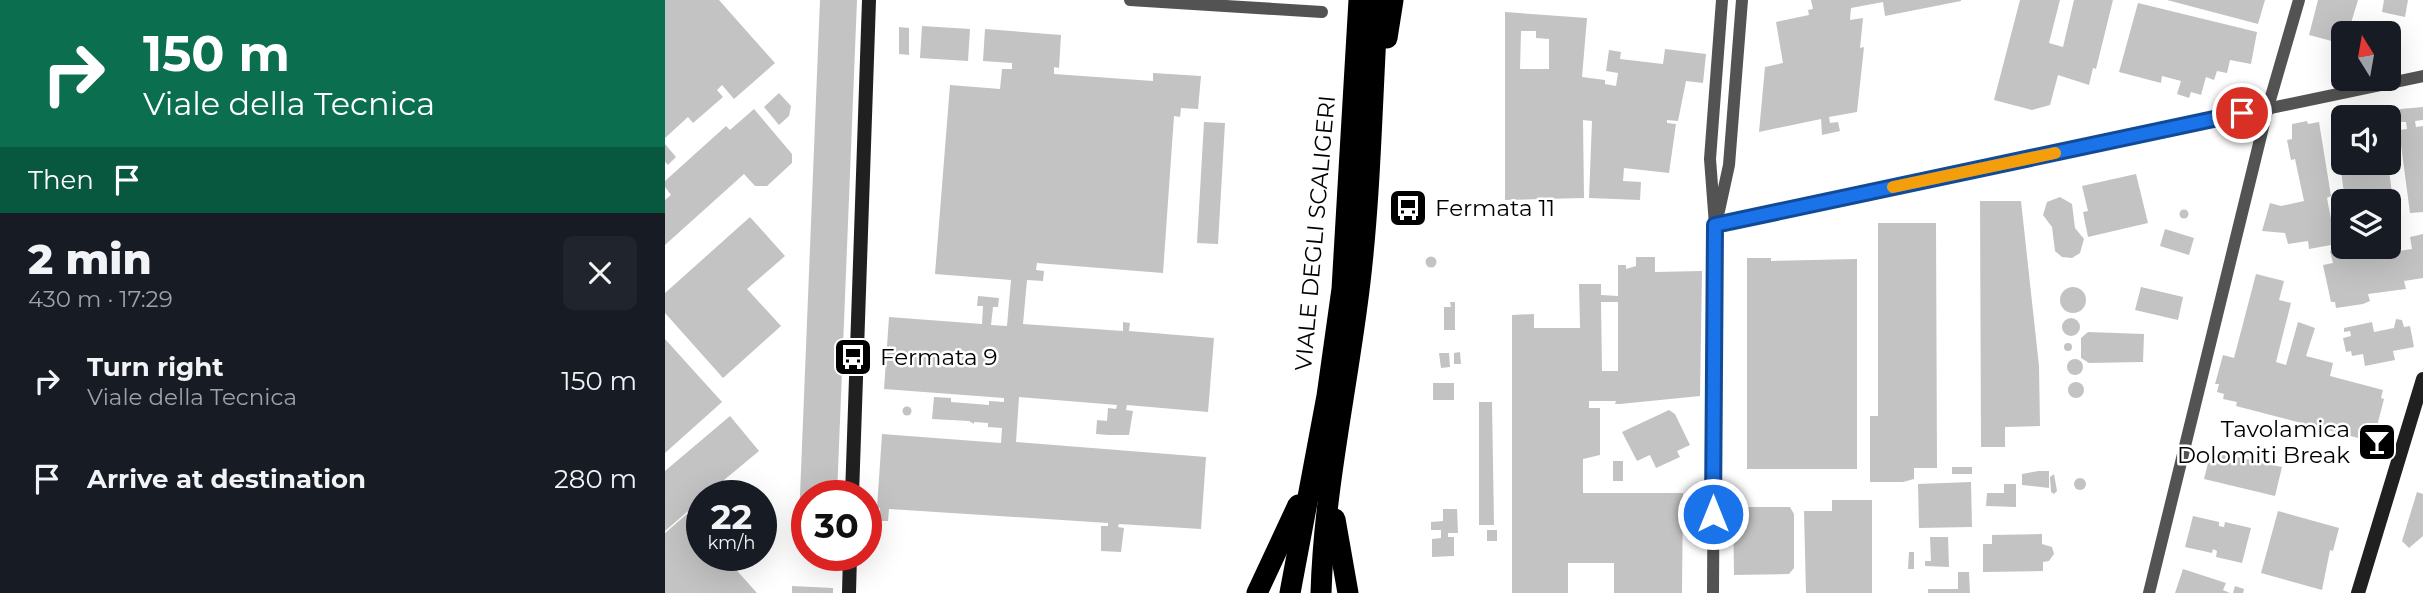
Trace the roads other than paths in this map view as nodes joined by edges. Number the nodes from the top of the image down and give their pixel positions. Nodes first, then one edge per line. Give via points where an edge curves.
1 (869, 0) edge
2 (1130, 0) edge
3 (1346, 0) edge
4 (1359, 0) edge
5 (1378, 0) edge
6 (1393, 0) edge
7 (1722, 0) edge
8 (1742, 0) edge
9 (2299, 0) edge
10 (1322, 12) dead end
11 (2423, 76) edge
12 (2268, 107) junction
13 (1367, 168) junction
14 (1345, 212) junction
15 (1715, 225) junction
16 (2423, 379) edge
17 (1322, 475) junction
18 (853, 480) edge
19 (850, 571) edge
20 (849, 593) edge
21 (1257, 593) edge
22 (1290, 593) edge
23 (1321, 593) edge
24 (1348, 593) edge
25 (1713, 593) edge
26 (2149, 593) edge
27 (2358, 593) edge

1 - 18 street
2 - 10 street
3 - 14 highway
4 - 14 highway, VIALE DEGLI SCALIGERI
5 - 13 highway, VIALE DEGLI SCALIGERI
6 - 13 highway
7 - 15 street via 1710,159
8 - 15 street via 1729,165
9 - 12 street
11 - 12 street
12 - 15 street
12 - 26 street
13 - 17 highway, VIALE DEGLI SCALIGERI via 1361,278 1346,394
14 - 17 highway, VIALE DEGLI SCALIGERI
15 - 25 street
16 - 27 street
17 - 21 highway
17 - 22 highway, VIALE DEGLI SCALIGERI
17 - 23 highway, VIALE DEGLI SCALIGERI
17 - 24 highway
19 - 20 street

